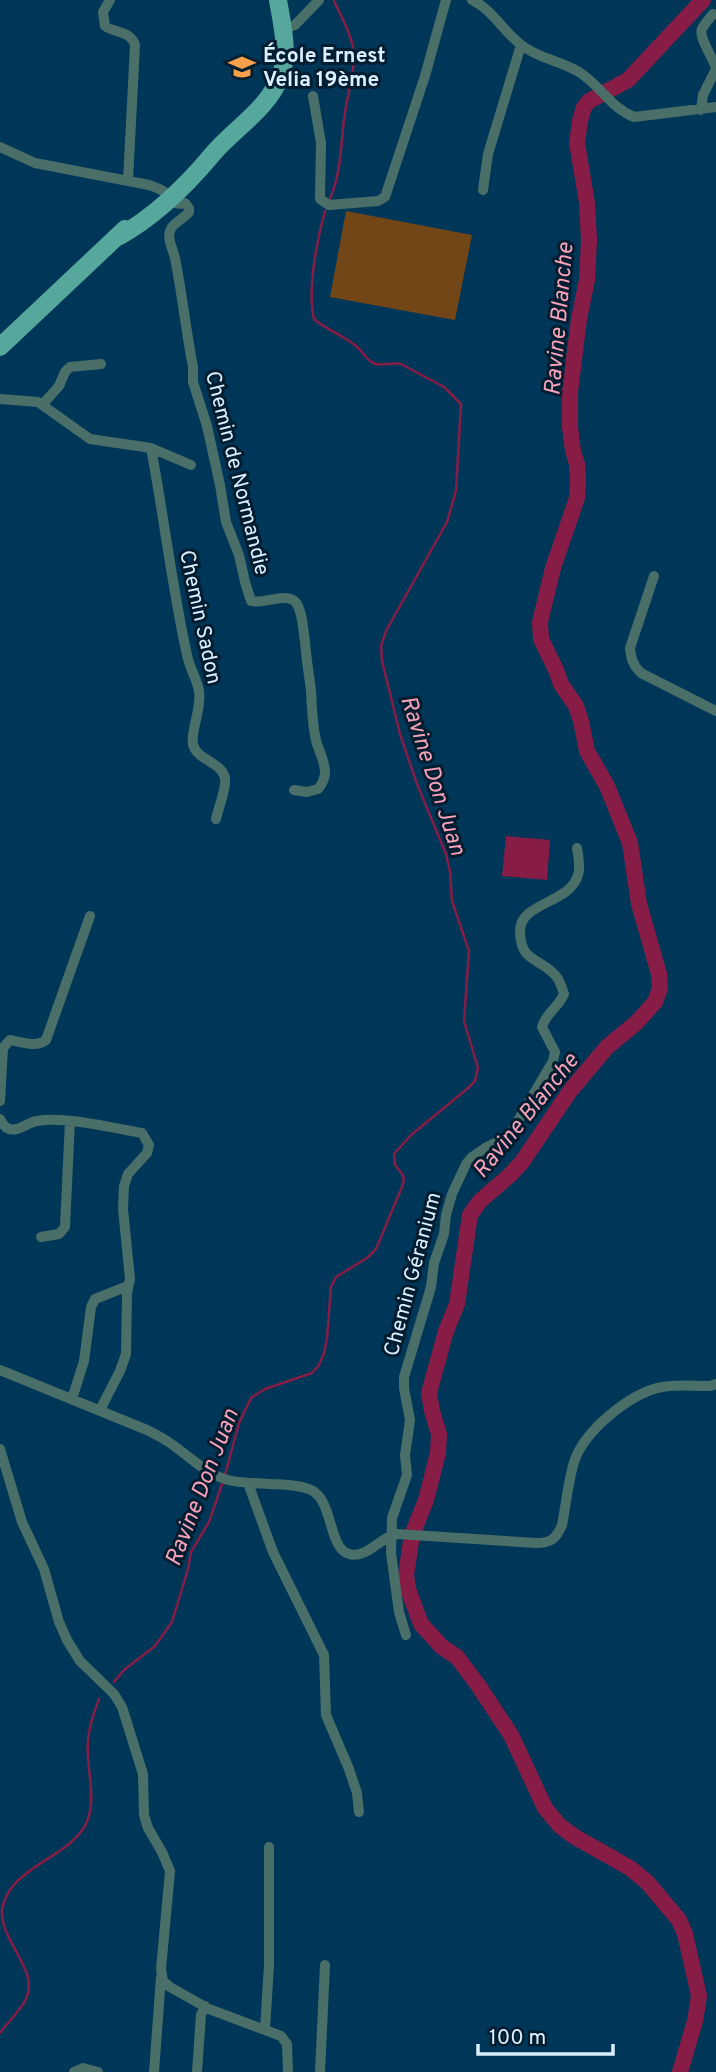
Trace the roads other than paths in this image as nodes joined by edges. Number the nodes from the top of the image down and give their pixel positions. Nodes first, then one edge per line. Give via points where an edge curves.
1 (110, 0) edge
2 (278, 0) edge
3 (319, 0) edge
4 (446, 0) edge
5 (480, 2) edge
6 (713, 14) dead end
7 (283, 30) junction
8 (521, 45) junction
9 (313, 96) dead end
10 (716, 107) edge
11 (701, 110) junction
12 (0, 147) edge
13 (128, 180) junction
14 (483, 190) dead end
15 (174, 198) junction
16 (0, 347) edge
17 (101, 363) dead end
18 (0, 400) edge
19 (43, 404) junction
20 (151, 448) junction
21 (191, 465) dead end
22 (654, 576) dead end
23 (716, 712) edge
24 (294, 790) dead end
25 (216, 819) dead end
26 (578, 848) dead end
27 (90, 916) dead end
28 (0, 1101) edge
29 (0, 1119) edge
30 (70, 1121) junction
31 (41, 1237) dead end
32 (128, 1286) junction
33 (0, 1370) edge
34 (716, 1384) edge
35 (72, 1399) junction
36 (100, 1410) junction
37 (0, 1449) edge
38 (247, 1483) junction
39 (392, 1535) junction
40 (406, 1635) dead end
41 (359, 1812) dead end
42 (269, 1847) dead end
43 (325, 1965) dead end
44 (162, 1976) junction
45 (205, 2006) junction
46 (265, 2030) junction
47 (74, 2072) edge
48 (98, 2072) edge
49 (154, 2072) edge
50 (197, 2072) edge
51 (288, 2072) edge
52 (320, 2072) edge

1 - 13 street via 103,12 105,26 131,37 135,45
2 - 7 main road
3 - 7 street via 295,25
4 - 9 street via 385,197 329,205 320,199 321,143
5 - 8 street
6 - 11 street via 701,36 716,69
7 - 15 main road via 284,63 276,85 208,161 201,161
8 - 11 street via 582,74 618,109 634,117
8 - 14 street via 488,154
10 - 11 street
12 - 13 street via 35,163
13 - 15 street
15 - 16 main road via 118,237
15 - 24 street, Chemin de Normandie via 189,208 170,236 193,382 210,438 226,522 251,601 294,600 304,632 314,731 326,779 318,789
17 - 19 street via 70,367
18 - 19 street
19 - 20 street via 90,439
20 - 21 street
20 - 25 street, Chemin Sadon via 187,657 199,689 192,740 200,755 223,771 226,779
22 - 23 street via 630,648 634,666
26 - 39 street, Chemin Géranium via 579,873 574,884 529,912 519,931 526,954 555,975 564,994 542,1027 555,1052 509,1136 472,1157 452,1194 404,1377 410,1420 407,1475 391,1518
27 - 28 street via 46,1040 41,1044 10,1040 3,1048
29 - 30 street via 10,1130 39,1120
30 - 31 street via 65,1227 59,1234
30 - 32 street via 142,1133 149,1145 124,1186
32 - 35 street via 101,1295 91,1307
32 - 36 street via 126,1354
33 - 35 street
34 - 39 street via 650,1390 592,1431 575,1461 562,1525 550,1542
35 - 36 street
36 - 38 street via 168,1441 212,1474
37 - 44 street via 66,1640 122,1707 143,1774 144,1815 170,1871
38 - 39 street via 315,1492 346,1553 359,1555
38 - 41 street via 274,1552 324,1655 326,1715 349,1769
39 - 40 street, Chemin Géranium via 397,1602
42 - 46 street
43 - 52 street
44 - 45 street via 165,1984
44 - 49 street
45 - 46 street
45 - 50 street
46 - 51 street via 278,2034 287,2044
47 - 48 street via 78,2068

